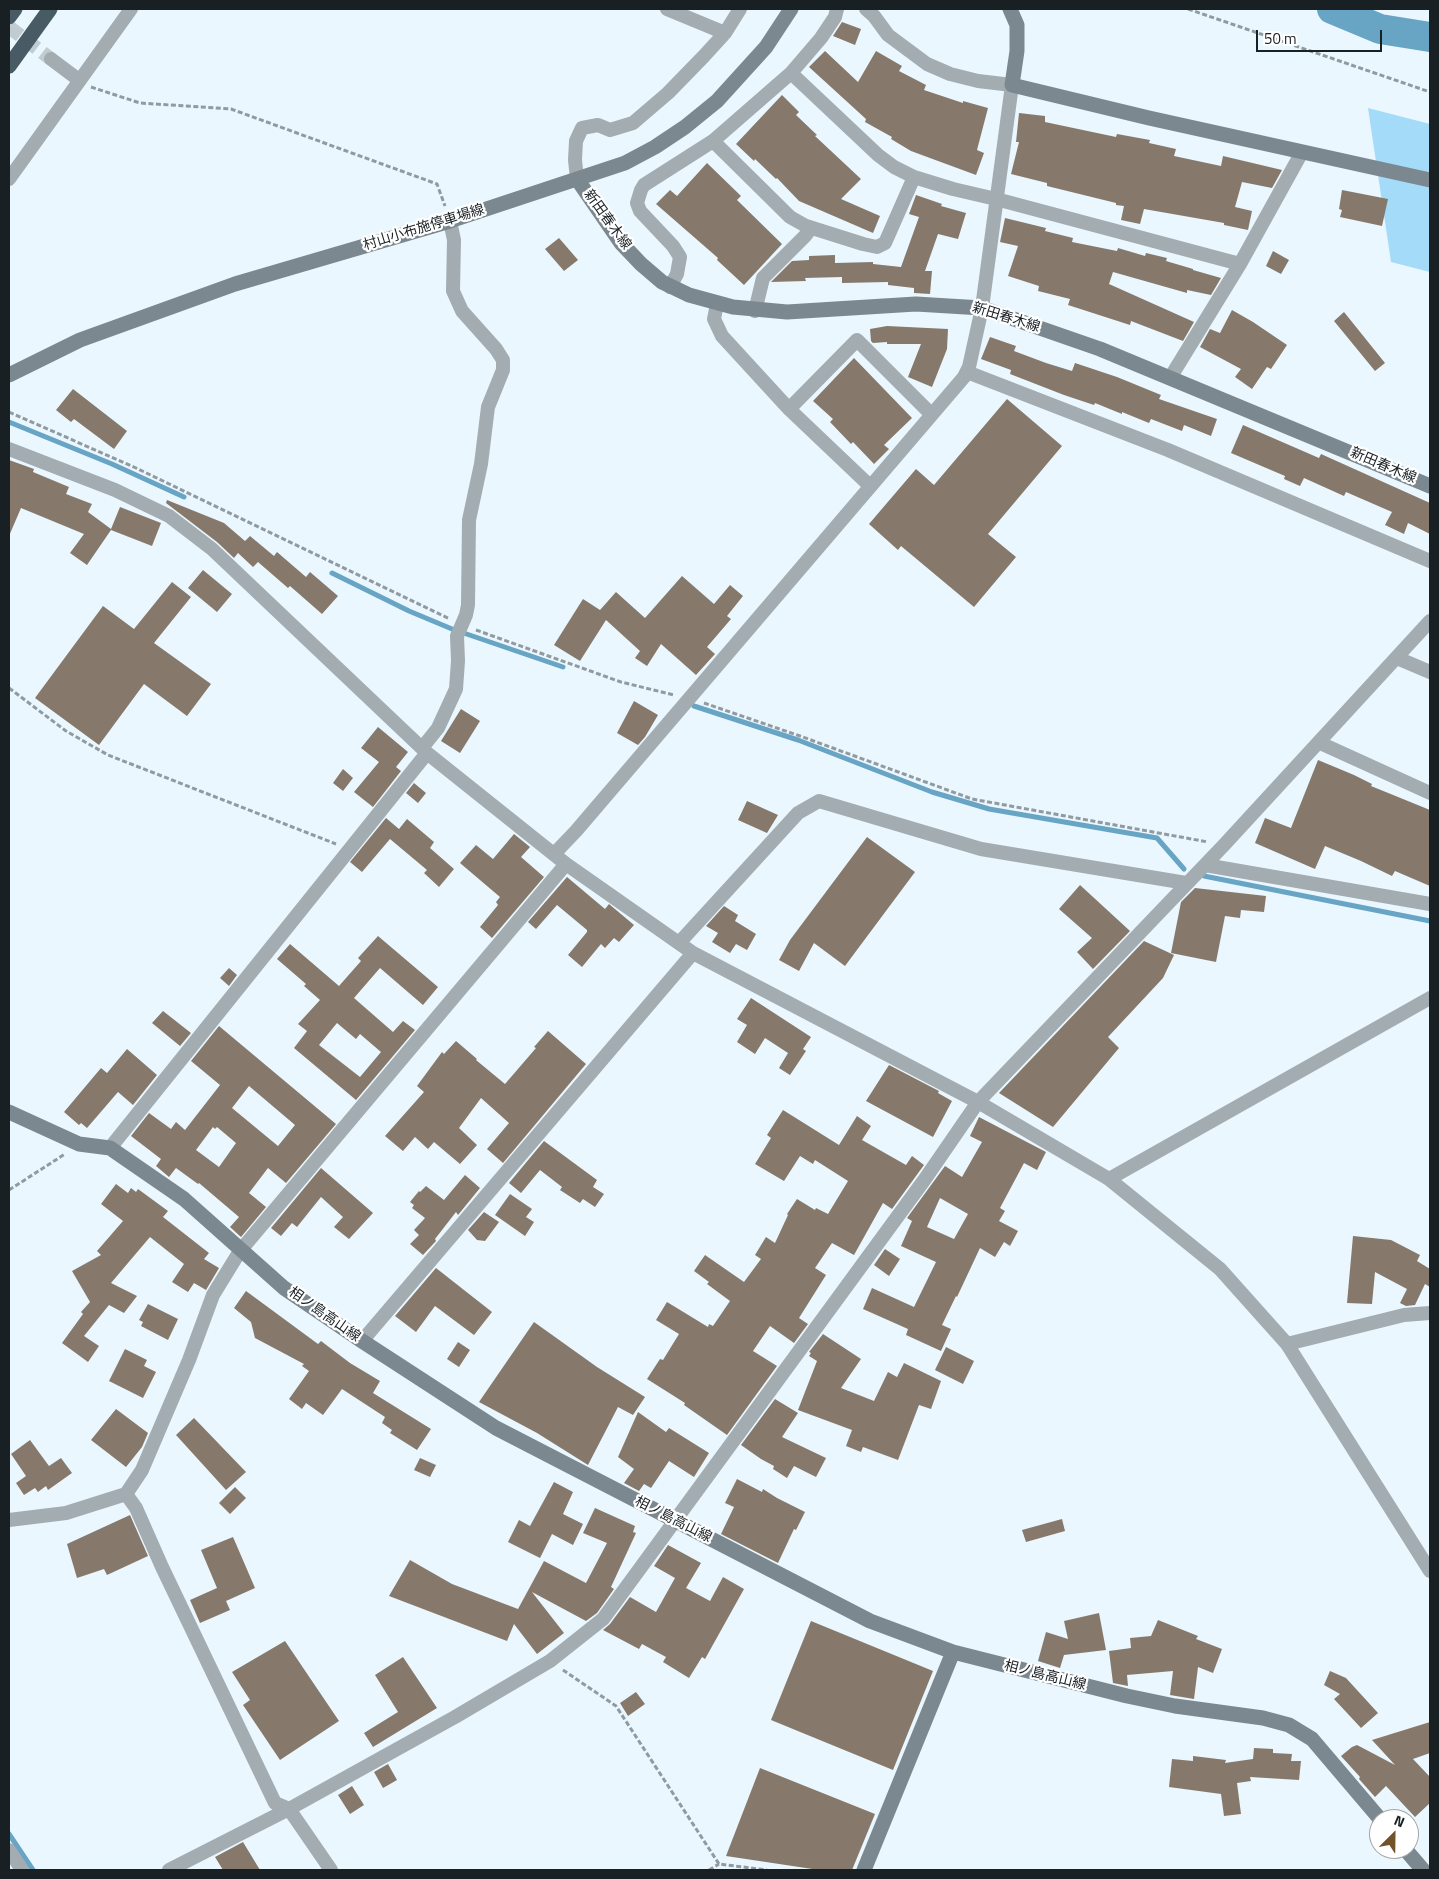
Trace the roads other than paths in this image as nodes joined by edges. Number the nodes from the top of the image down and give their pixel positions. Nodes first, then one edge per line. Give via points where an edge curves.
1 (15, 9) edge
2 (50, 9) edge
3 (132, 9) edge
4 (667, 9) edge
5 (740, 9) edge
6 (791, 9) edge
7 (837, 9) edge
8 (866, 9) edge
9 (1010, 9) edge
10 (9, 17) edge
11 (725, 33) junction
12 (51, 59) tunnel mouth
13 (9, 66) edge
14 (791, 73) junction
15 (79, 80) junction
16 (1012, 85) junction
17 (712, 141) junction
18 (1302, 152) junction
19 (914, 177) junction
20 (9, 179) edge
21 (577, 179) junction
22 (1430, 180) edge
23 (996, 199) junction
24 (450, 221) junction
25 (810, 228) junction
26 (1240, 264) junction
27 (670, 287) junction
28 (717, 304) junction
29 (982, 308) junction
30 (754, 311) junction
31 (967, 372) junction
32 (9, 375) edge
33 (1170, 378) junction
34 (789, 408) junction
35 (931, 414) junction
36 (9, 450) edge
37 (870, 486) junction
38 (1430, 486) edge
39 (1430, 561) edge
40 (1430, 621) edge
41 (1397, 658) junction
42 (1430, 672) edge
43 (1320, 742) junction
44 (425, 751) junction
45 (1430, 793) edge
46 (554, 854) junction
47 (566, 864) junction
48 (1205, 864) junction
49 (1186, 883) junction
50 (1430, 904) edge
51 (679, 943) junction
52 (693, 953) junction
53 (1430, 998) edge
54 (978, 1102) junction
55 (9, 1112) edge
56 (110, 1148) junction
57 (1110, 1179) junction
58 (240, 1251) junction
59 (1430, 1313) edge
60 (362, 1341) junction
61 (1287, 1344) junction
62 (126, 1494) junction
63 (9, 1520) edge
64 (674, 1520) junction
65 (1430, 1572) edge
66 (953, 1652) junction
67 (290, 1809) junction
68 (1372, 1809) edge
69 (9, 1850) edge
70 (1414, 1859) edge
71 (22, 1870) edge
72 (168, 1870) edge
73 (331, 1870) edge
74 (864, 1870) edge
75 (1423, 1870) edge

1 - 10 highway
2 - 13 highway
3 - 15 street
4 - 11 street
5 - 11 street
6 - 21 main road, 村山小布施停車場線 via 761,54 701,115 625,163
7 - 14 street via 822,38
8 - 16 street via 888,36 927,64 950,74
9 - 16 main road via 1017,25
11 - 21 street via 668,93 633,123 610,130 598,125 582,128 576,141
12 - 15 street
14 - 17 street
14 - 19 street via 878,154
15 - 20 street
16 - 18 main road
16 - 23 street
17 - 25 street via 790,217
17 - 27 street via 644,185 638,196 640,210 680,257 677,274
18 - 22 main road
18 - 26 street
19 - 23 street
19 - 25 street via 890,234 878,247
21 - 24 main road, 村山小布施停車場線
21 - 27 main road, 新田春木線 via 621,243
23 - 26 street
23 - 29 street
24 - 32 main road, 村山小布施停車場線 via 235,284 80,340
24 - 44 street via 454,240 453,290 462,311 496,349 503,370 488,408 469,520 468,605 459,629 456,689
25 - 30 street via 763,278
26 - 33 street
27 - 28 main road, 新田春木線
28 - 30 main road, 新田春木線
28 - 34 street via 714,319 722,336
29 - 30 main road, 新田春木線 via 916,304
29 - 31 street
29 - 33 main road, 新田春木線 via 1100,349
31 - 35 street
31 - 39 street via 1168,450
33 - 38 main road, 新田春木線
34 - 35 street via 857,340
34 - 37 street
35 - 37 street
36 - 44 street via 115,490 169,516 212,549
37 - 46 street
40 - 41 street
41 - 42 street
41 - 43 street
43 - 45 street
43 - 48 street
44 - 46 street
44 - 56 street via 350,850
46 - 47 street
47 - 51 street
47 - 58 street
48 - 49 street
48 - 50 street
49 - 51 street via 981,849 819,801 798,813
49 - 54 street
51 - 52 street
52 - 54 street
52 - 60 street
53 - 57 street
54 - 57 street
54 - 64 street
55 - 56 main road, 相ノ島高山線 via 79,1144
56 - 58 main road, 相ノ島高山線 via 184,1199
57 - 61 street via 1220,1268
58 - 60 main road, 相ノ島高山線 via 284,1288
58 - 62 street via 213,1295 142,1470
59 - 61 street via 1404,1315
60 - 64 main road, 相ノ島高山線 via 496,1428
61 - 65 street
62 - 63 street via 66,1513
62 - 67 street via 136,1508 275,1803
64 - 66 main road, 相ノ島高山線 via 870,1621
64 - 67 street via 603,1619 550,1661
66 - 68 main road, 相ノ島高山線 via 1127,1696 1289,1725 1312,1739
66 - 74 main road
67 - 72 street
67 - 73 street
69 - 71 street
70 - 75 main road

